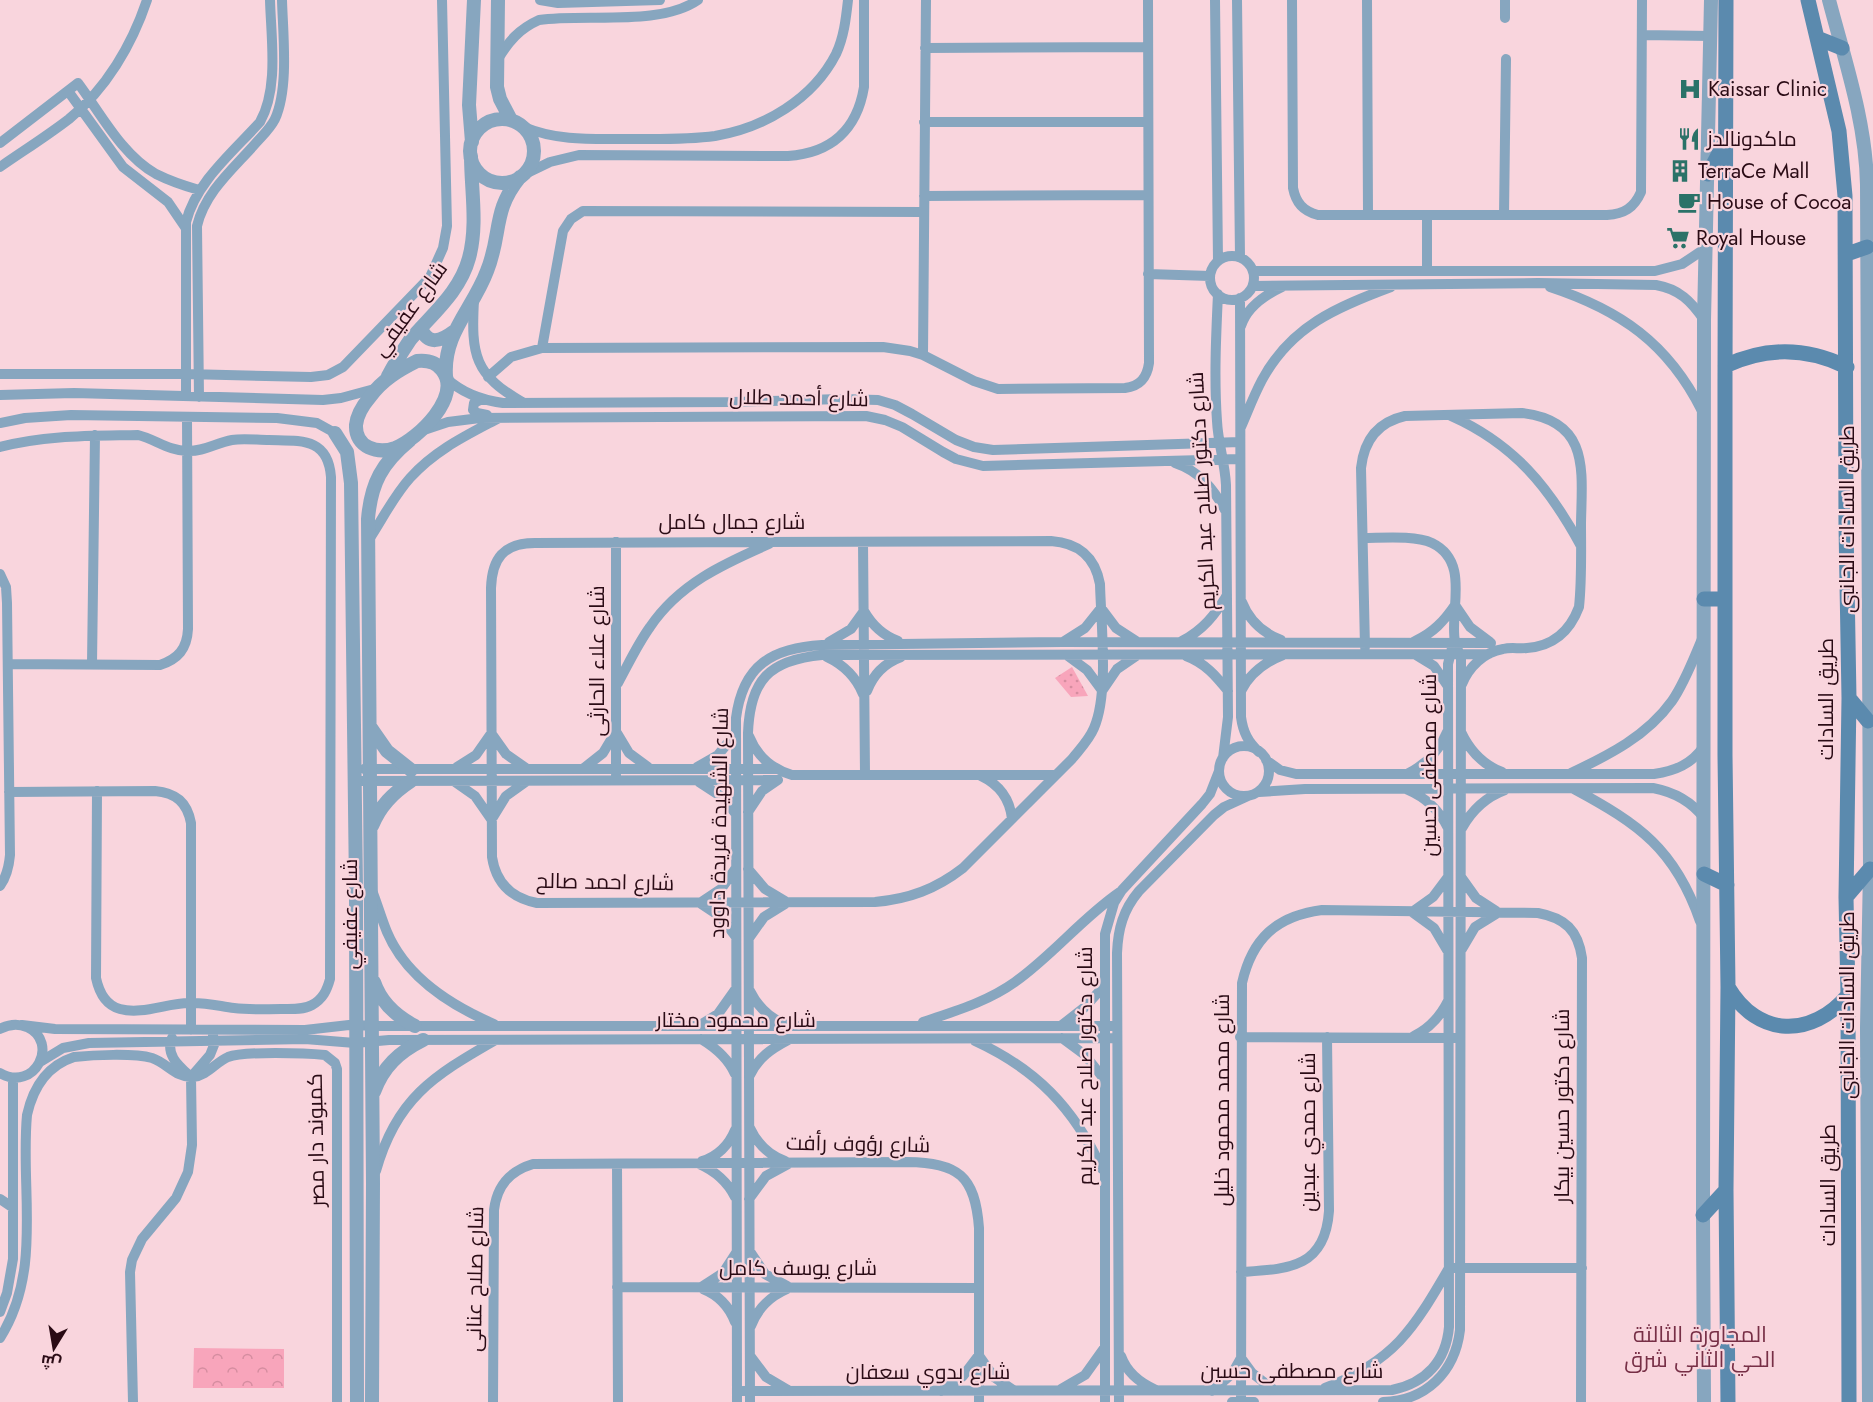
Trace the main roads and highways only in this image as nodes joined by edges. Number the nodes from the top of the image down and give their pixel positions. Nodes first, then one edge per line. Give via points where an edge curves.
1 (1726, 0) edge
2 (1808, 0) edge
3 (1817, 38) junction
4 (1842, 48) road end
5 (1725, 141) junction
6 (1708, 174) road end
7 (1867, 247) road end
8 (1847, 254) junction
9 (1725, 366) junction
10 (1847, 367) junction
11 (1704, 599) road end
12 (1725, 599) junction
13 (1849, 698) junction
14 (1868, 721) road end
15 (1870, 869) road end
16 (1704, 874) road end
17 (1727, 885) junction
18 (1846, 897) junction
19 (1728, 987) junction
20 (1848, 995) junction
21 (1726, 1190) junction
22 (1703, 1215) road end
23 (1728, 1402) edge
24 (1849, 1402) edge

1 - 5 main road
2 - 3 main road, طريق السادات
3 - 4 main road
3 - 8 main road, طريق السادات via 1842,157
5 - 6 main road
5 - 9 main road
7 - 8 main road
8 - 10 main road, طريق السادات
9 - 10 main road via 1758,354 1787,351 1831,359
9 - 12 main road
10 - 13 main road, طريق السادات
11 - 12 main road
12 - 17 main road
13 - 14 main road
13 - 18 main road, طريق السادات
15 - 18 main road
16 - 17 main road
17 - 19 main road
18 - 20 main road, طريق السادات
19 - 20 main road via 1753,1015 1782,1026 1822,1019
19 - 21 main road
20 - 24 main road, طريق السادات
21 - 22 main road
21 - 23 main road

